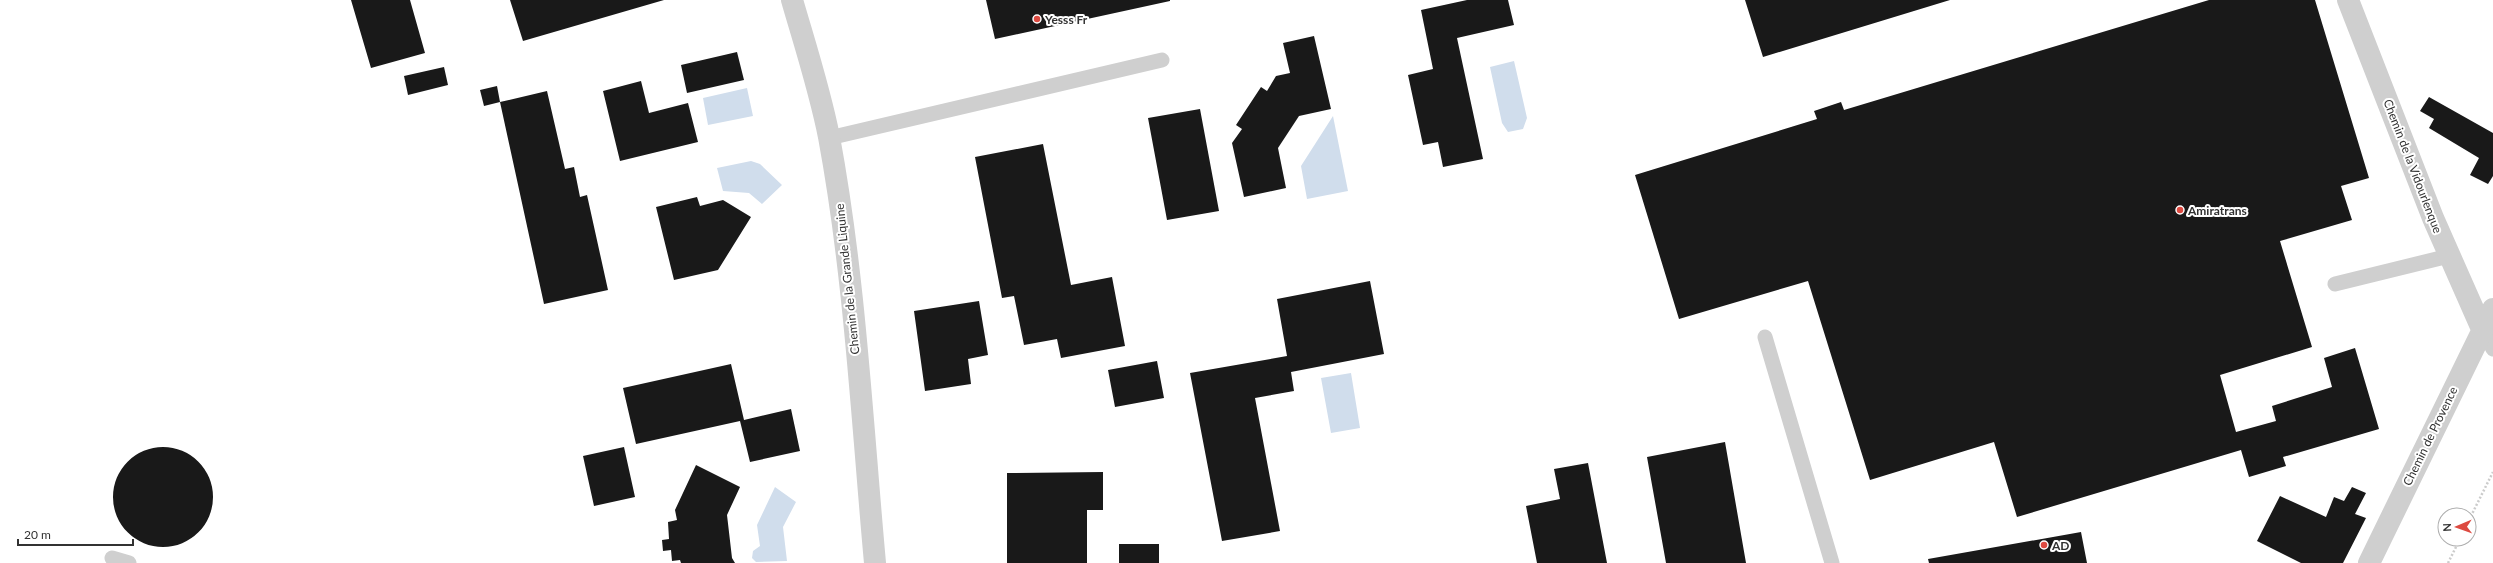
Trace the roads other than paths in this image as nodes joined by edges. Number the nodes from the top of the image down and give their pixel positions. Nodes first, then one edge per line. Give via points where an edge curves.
1 (792, 0) edge
2 (2348, 0) edge
3 (1162, 60) dead end
4 (829, 138) junction
5 (2449, 256) junction
6 (2334, 284) dead end
7 (2493, 309) edge
8 (2482, 330) junction
9 (1765, 337) dead end
10 (2493, 349) edge
11 (112, 558) dead end
12 (129, 563) edge
13 (875, 563) edge
14 (1832, 563) edge
15 (2369, 563) edge

1 - 4 street, Chemin de la Grande Liquine
2 - 5 street, Chemin de la Vidourlenque
3 - 4 lane
4 - 13 street, Chemin de la Grande Liquine via 846,252
5 - 6 lane
5 - 8 street, Chemin de la Vidourlenque
7 - 8 street, Chemin de Provence
8 - 10 lane
8 - 15 street, Chemin de Provence
9 - 14 lane
11 - 12 lane

